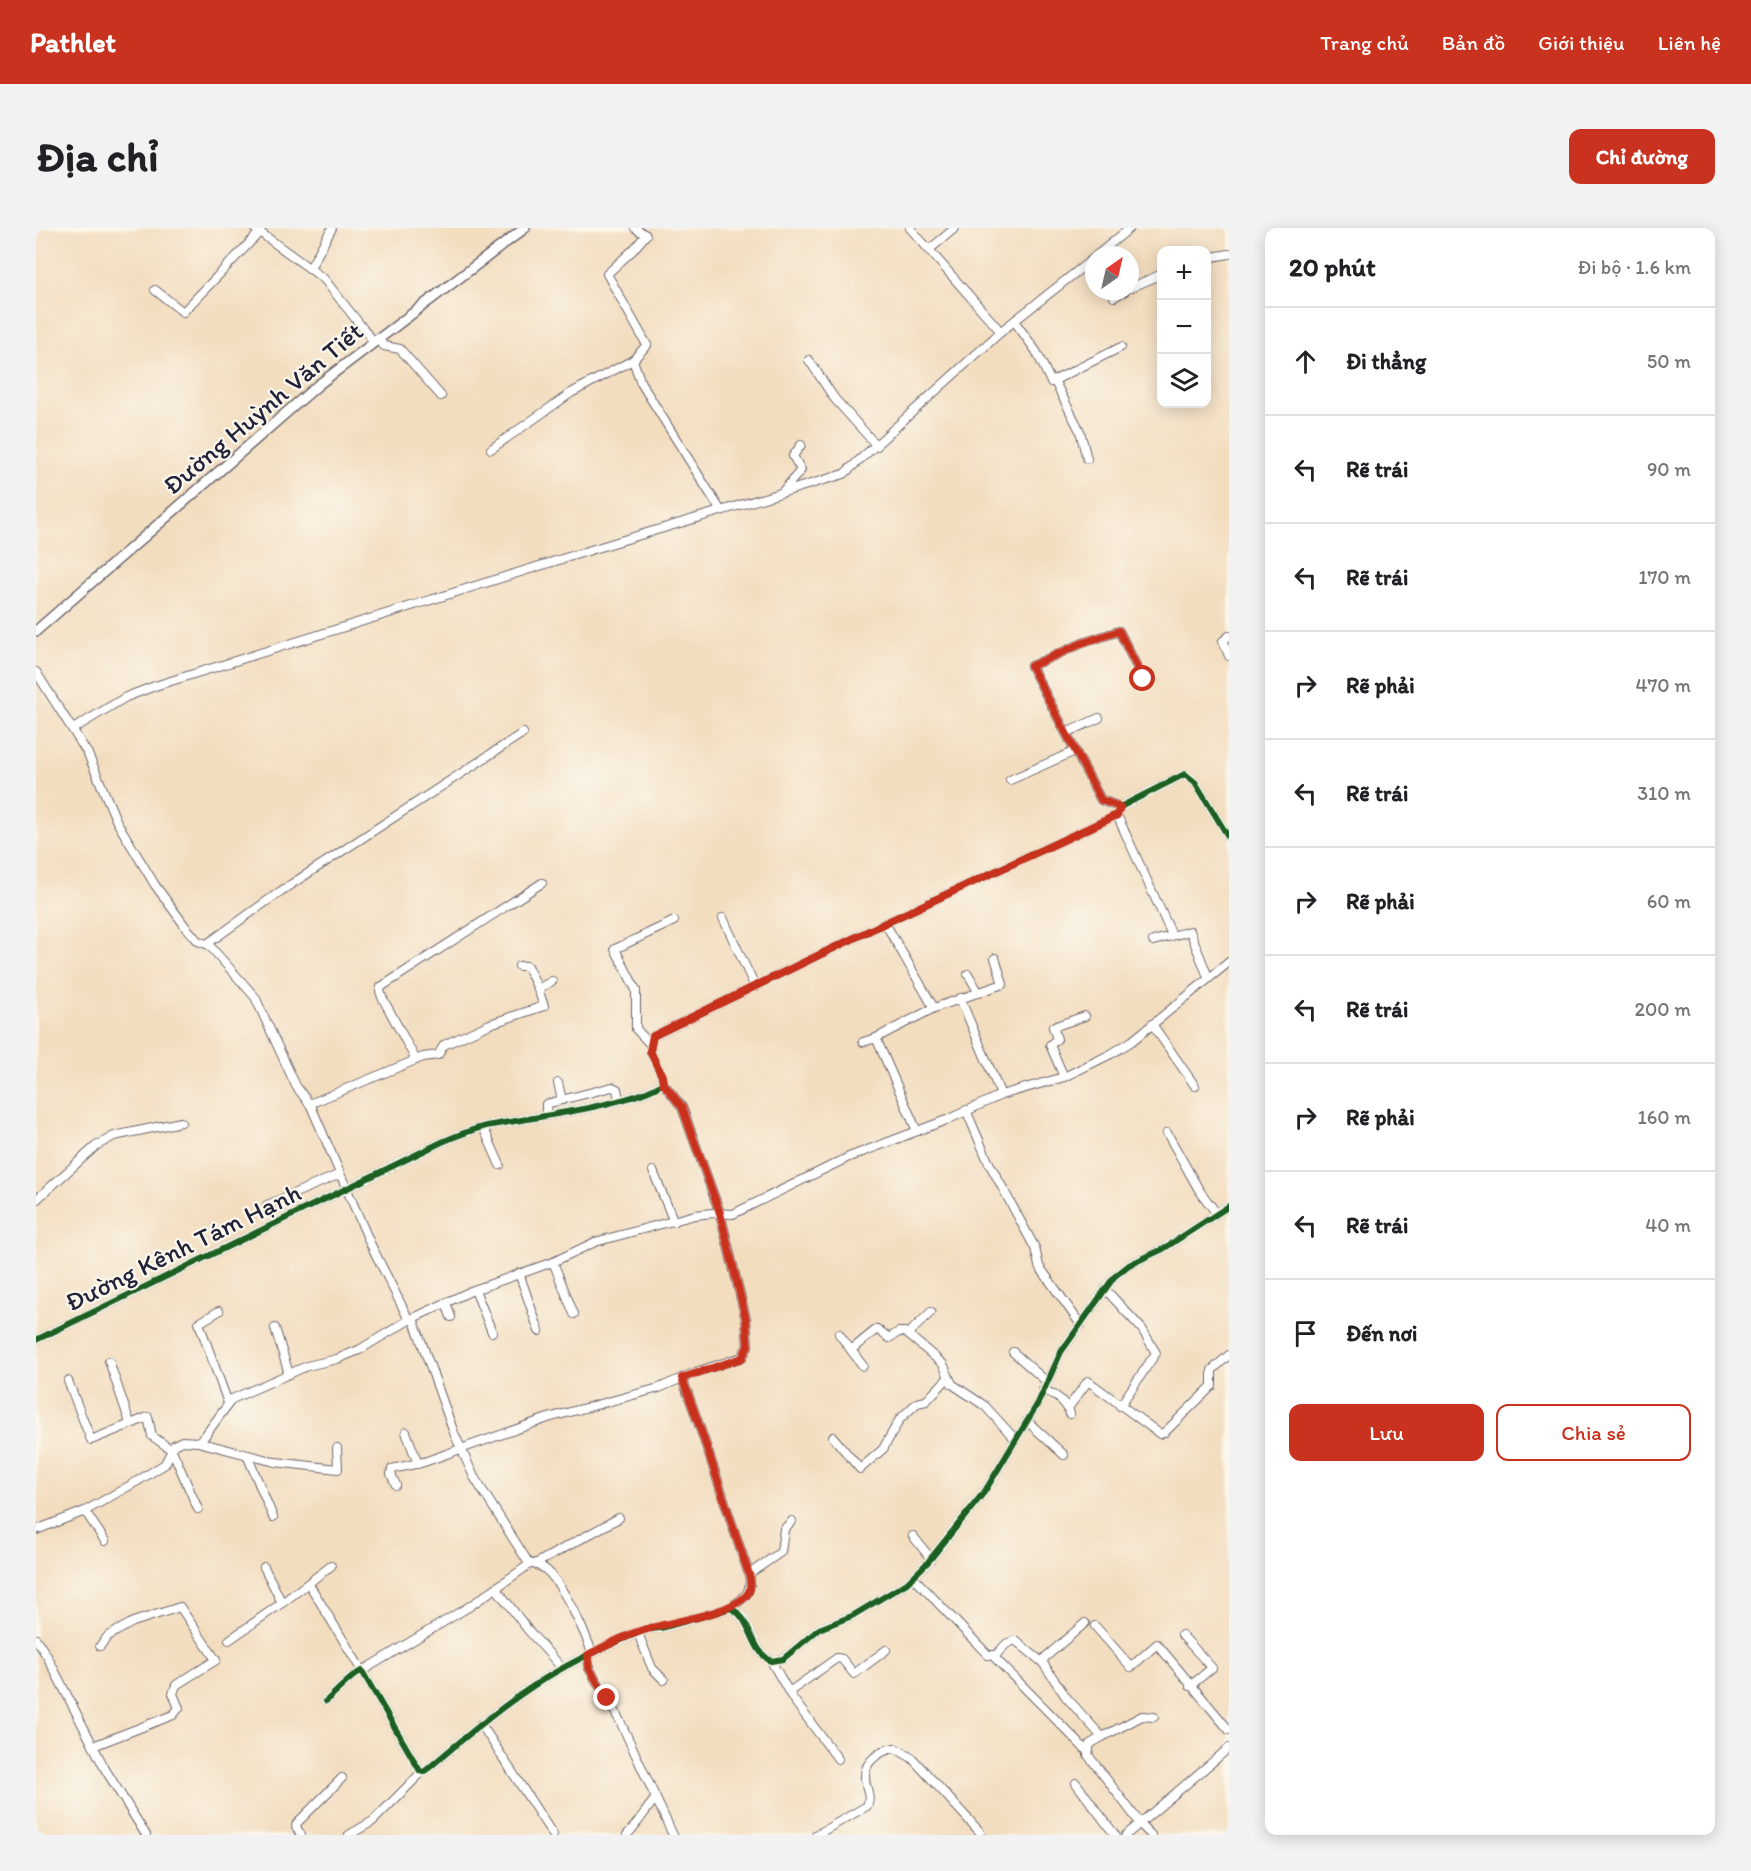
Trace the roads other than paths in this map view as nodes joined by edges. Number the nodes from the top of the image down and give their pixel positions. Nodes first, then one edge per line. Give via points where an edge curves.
1 (332, 228) edge
2 (525, 228) edge
3 (634, 228) edge
4 (910, 228) edge
5 (955, 228) edge
6 (1130, 228) edge
7 (256, 231) edge
8 (1108, 246) edge
9 (930, 249) junction
10 (1229, 254) edge
11 (1211, 257) edge
12 (1085, 265) edge
13 (310, 268) junction
14 (1157, 276) edge
15 (1139, 284) edge
16 (155, 290) dead end
17 (1015, 322) junction
18 (1001, 332) junction
19 (375, 340) junction
20 (1121, 347) dead end
21 (633, 360) junction
22 (809, 360) dead end
23 (1055, 382) junction
24 (441, 396) dead end
25 (801, 445) dead end
26 (877, 446) junction
27 (491, 449) dead end
28 (1087, 459) dead end
29 (782, 492) junction
30 (721, 511) junction
31 (36, 631) edge
32 (1229, 636) edge
33 (1229, 656) edge
34 (36, 672) edge
35 (1143, 679) dead end
36 (1099, 718) dead end
37 (73, 729) junction
38 (523, 733) dead end
39 (1066, 733) junction
40 (1075, 751) junction
41 (1010, 780) dead end
42 (1118, 811) junction
43 (1229, 838) edge
44 (542, 883) dead end
45 (723, 918) dead end
46 (674, 921) dead end
47 (885, 923) junction
48 (1172, 934) junction
49 (1153, 942) dead end
50 (207, 944) junction
51 (995, 958) dead end
52 (1229, 962) edge
53 (519, 966) dead end
54 (968, 974) dead end
55 (1209, 976) junction
56 (552, 981) dead end
57 (755, 987) junction
58 (538, 989) junction
59 (979, 993) junction
60 (960, 998) junction
61 (934, 1008) junction
62 (1085, 1016) dead end
63 (1152, 1024) junction
64 (876, 1038) junction
65 (863, 1042) dead end
66 (650, 1044) junction
67 (416, 1060) junction
68 (1064, 1077) junction
69 (558, 1083) dead end
70 (663, 1083) junction
71 (1195, 1086) dead end
72 (1001, 1095) junction
73 (562, 1100) junction
74 (620, 1100) junction
75 (311, 1106) junction
76 (966, 1110) junction
77 (546, 1116) junction
78 (181, 1122) dead end
79 (483, 1127) junction
80 (917, 1131) junction
81 (1167, 1132) dead end
82 (500, 1165) dead end
83 (653, 1171) dead end
84 (340, 1174) junction
85 (347, 1188) junction
86 (36, 1200) edge
87 (267, 1205) dead end
88 (1229, 1206) edge
89 (720, 1213) junction
90 (1217, 1214) junction
91 (674, 1222) junction
92 (553, 1262) junction
93 (519, 1273) junction
94 (1105, 1288) junction
95 (475, 1290) junction
96 (446, 1303) junction
97 (219, 1311) dead end
98 (931, 1312) dead end
99 (574, 1314) dead end
100 (451, 1317) dead end
101 (411, 1319) junction
102 (1081, 1325) junction
103 (275, 1328) dead end
104 (540, 1330) dead end
105 (492, 1332) dead end
106 (839, 1334) dead end
107 (908, 1334) junction
108 (36, 1340) edge
109 (851, 1350) junction
110 (1012, 1352) dead end
111 (1229, 1355) edge
112 (109, 1361) dead end
113 (863, 1366) dead end
114 (289, 1374) junction
115 (682, 1378) junction
116 (948, 1378) junction
117 (68, 1381) dead end
118 (1045, 1386) junction
119 (228, 1403) junction
120 (1120, 1406) junction
121 (1027, 1420) junction
122 (130, 1423) junction
123 (406, 1432) dead end
124 (833, 1437) dead end
125 (1015, 1439) junction
126 (198, 1442) junction
127 (337, 1448) dead end
128 (172, 1450) junction
129 (462, 1450) junction
130 (247, 1455) junction
131 (1064, 1455) dead end
132 (418, 1464) junction
133 (396, 1485) dead end
134 (198, 1509) dead end
135 (85, 1512) junction
136 (273, 1517) dead end
137 (619, 1518) dead end
138 (792, 1521) dead end
139 (36, 1530) edge
140 (912, 1536) dead end
141 (105, 1541) dead end
142 (931, 1559) junction
143 (533, 1564) junction
144 (331, 1566) dead end
145 (264, 1567) dead end
146 (749, 1574) junction
147 (913, 1577) junction
148 (309, 1584) junction
149 (496, 1588) junction
150 (282, 1603) junction
151 (730, 1608) junction
152 (1085, 1623) dead end
153 (1095, 1626) dead end
154 (638, 1633) junction
155 (1182, 1635) dead end
156 (36, 1640) edge
157 (229, 1640) dead end
158 (100, 1646) dead end
159 (886, 1650) dead end
160 (590, 1654) junction
161 (993, 1656) junction
162 (771, 1661) junction
163 (1041, 1661) junction
164 (562, 1668) junction
165 (362, 1671) junction
166 (664, 1680) dead end
167 (1190, 1686) junction
168 (789, 1692) junction
169 (326, 1701) dead end
170 (1154, 1716) dead end
171 (482, 1724) junction
172 (1229, 1730) edge
173 (1102, 1737) junction
174 (93, 1746) junction
175 (1229, 1748) edge
176 (1088, 1751) junction
177 (838, 1759) dead end
178 (422, 1772) junction
179 (342, 1779) dead end
180 (1076, 1783) dead end
181 (655, 1799) junction
182 (1140, 1823) junction
183 (980, 1832) dead end
184 (146, 1835) edge
185 (301, 1835) edge
186 (349, 1835) edge
187 (553, 1835) edge
188 (627, 1835) edge
189 (673, 1835) edge
190 (816, 1835) edge
191 (1115, 1835) edge
192 (1126, 1835) edge
193 (1151, 1835) edge

1 - 13 street
2 - 19 street, Đường Huỳnh Văn Tiết
3 - 21 street via 646,235 606,274 647,345
4 - 9 street
5 - 9 street
6 - 8 street
7 - 13 street
7 - 16 street via 183,312
9 - 18 street
10 - 11 street
12 - 17 street
13 - 19 street via 324,279
14 - 15 street
17 - 18 street
17 - 23 street via 1036,351 1048,378
18 - 26 street
19 - 24 street via 400,349
19 - 31 street, Đường Huỳnh Văn Tiết
20 - 23 street
21 - 27 street via 571,393
21 - 30 street via 644,390
22 - 26 street via 834,398
23 - 28 street via 1080,431
25 - 29 street via 793,456 801,470
26 - 29 street via 844,474
29 - 30 street
30 - 37 street via 155,686 126,697
32 - 33 street via 1223,641
34 - 37 street
35 - 39 street via 1119,631 1031,665
36 - 39 street
37 - 50 street via 117,822 155,885 198,941
38 - 50 street
39 - 40 street
40 - 41 street
40 - 42 street via 1101,800
42 - 43 street via 1188,774
42 - 47 street
42 - 48 street
44 - 67 street via 381,987 382,997
45 - 57 street
46 - 66 street via 615,949 636,990 636,1029
47 - 57 street
47 - 61 street
48 - 49 street
48 - 55 street via 1192,932
50 - 75 street via 255,997 296,1086
51 - 59 street via 1004,984
52 - 55 street
53 - 58 street via 527,966
54 - 59 street
55 - 63 street
56 - 58 street
57 - 66 street via 653,1036
58 - 67 street via 544,1006 490,1024 444,1045 438,1055
59 - 60 street
60 - 61 street
60 - 72 street
61 - 64 street
62 - 68 street via 1053,1027 1057,1039 1050,1045
63 - 68 street via 1111,1054
63 - 71 street
64 - 65 street
64 - 80 street
66 - 70 street
67 - 75 street
68 - 72 street
69 - 73 street
70 - 74 street, Đường Kênh Tám Hạnh
70 - 89 street via 682,1107
72 - 76 street
73 - 74 street via 612,1087 618,1090
73 - 77 street via 546,1104
74 - 77 street, Đường Kênh Tám Hạnh
75 - 84 street
76 - 80 street
76 - 102 street via 988,1161 1035,1248 1039,1266
77 - 79 street, Đường Kênh Tám Hạnh
78 - 86 street via 114,1136 96,1146
79 - 82 street
79 - 85 street, Đường Kênh Tám Hạnh via 442,1142
80 - 89 street via 849,1158 749,1208 733,1214
81 - 90 street
83 - 91 street
84 - 85 street
84 - 87 street
85 - 101 street via 370,1243
85 - 108 street, Đường Kênh Tám Hạnh
88 - 90 street
89 - 91 street
89 - 115 street via 746,1319 748,1346 742,1358
90 - 94 street via 1163,1249 1129,1265
91 - 92 street via 595,1242
92 - 93 street
92 - 99 street
93 - 95 street
93 - 104 street
94 - 102 street
94 - 120 street via 1142,1329 1156,1353
95 - 96 street
95 - 105 street
96 - 100 street
96 - 101 street
97 - 119 street via 199,1323
98 - 107 street
101 - 114 street via 359,1350
101 - 129 street
102 - 118 street via 1061,1352
103 - 114 street
106 - 109 street
107 - 109 street via 902,1331 889,1338 877,1329
107 - 116 street via 943,1364
109 - 113 street
110 - 118 street
111 - 120 street via 1212,1370 1212,1386 1165,1432 1160,1434
112 - 122 street
114 - 119 street
115 - 129 street via 623,1399 548,1418
115 - 146 street
116 - 124 street via 926,1401 917,1403 900,1419 883,1449 861,1469
116 - 125 street via 956,1388 985,1406
117 - 122 street via 91,1440
118 - 120 street via 1069,1411 1088,1381
118 - 121 street
119 - 126 street
121 - 125 street
121 - 131 street
122 - 128 street via 148,1417 152,1436
123 - 132 street
125 - 142 street via 985,1491
126 - 128 street via 182,1441
126 - 130 street
127 - 130 street via 338,1469 303,1467
128 - 134 street
128 - 135 street via 165,1464
129 - 132 street
129 - 143 street via 474,1477
130 - 136 street
132 - 133 street via 392,1469
135 - 139 street
135 - 141 street
137 - 143 street
138 - 146 street via 784,1529 781,1552
140 - 142 street
142 - 147 street
143 - 149 street
143 - 160 street via 554,1578 581,1627
144 - 148 street
145 - 150 street
146 - 151 street via 747,1595
147 - 161 street
147 - 162 street via 852,1616 819,1629 783,1659
148 - 150 street
148 - 165 street
149 - 164 street
149 - 165 street
150 - 157 street
151 - 154 street
151 - 162 street via 742,1616 763,1657
152 - 163 street
153 - 167 street via 1131,1667 1157,1644
154 - 160 street
154 - 166 street via 652,1668
155 - 167 street via 1212,1668
156 - 174 street
158 - 174 street via 108,1636 133,1622 180,1607 216,1660 176,1685 172,1694 178,1708 173,1715
159 - 168 street via 854,1674 837,1658
160 - 164 street
160 - 181 street via 589,1668 620,1721
161 - 163 street via 1015,1640
161 - 176 street
162 - 168 street
163 - 173 street via 1066,1697
164 - 171 street
165 - 169 street via 354,1673
165 - 178 street
167 - 172 street
168 - 177 street
170 - 173 street via 1142,1716
171 - 178 street
171 - 187 street
173 - 176 street via 1090,1744
174 - 184 street
175 - 182 street
176 - 182 street
178 - 186 street via 373,1821
179 - 185 street via 297,1823
180 - 191 street
181 - 188 street
181 - 189 street
182 - 192 street
182 - 193 street
183 - 190 street via 912,1758 894,1748 881,1752 866,1767 864,1776 870,1795 867,1806

